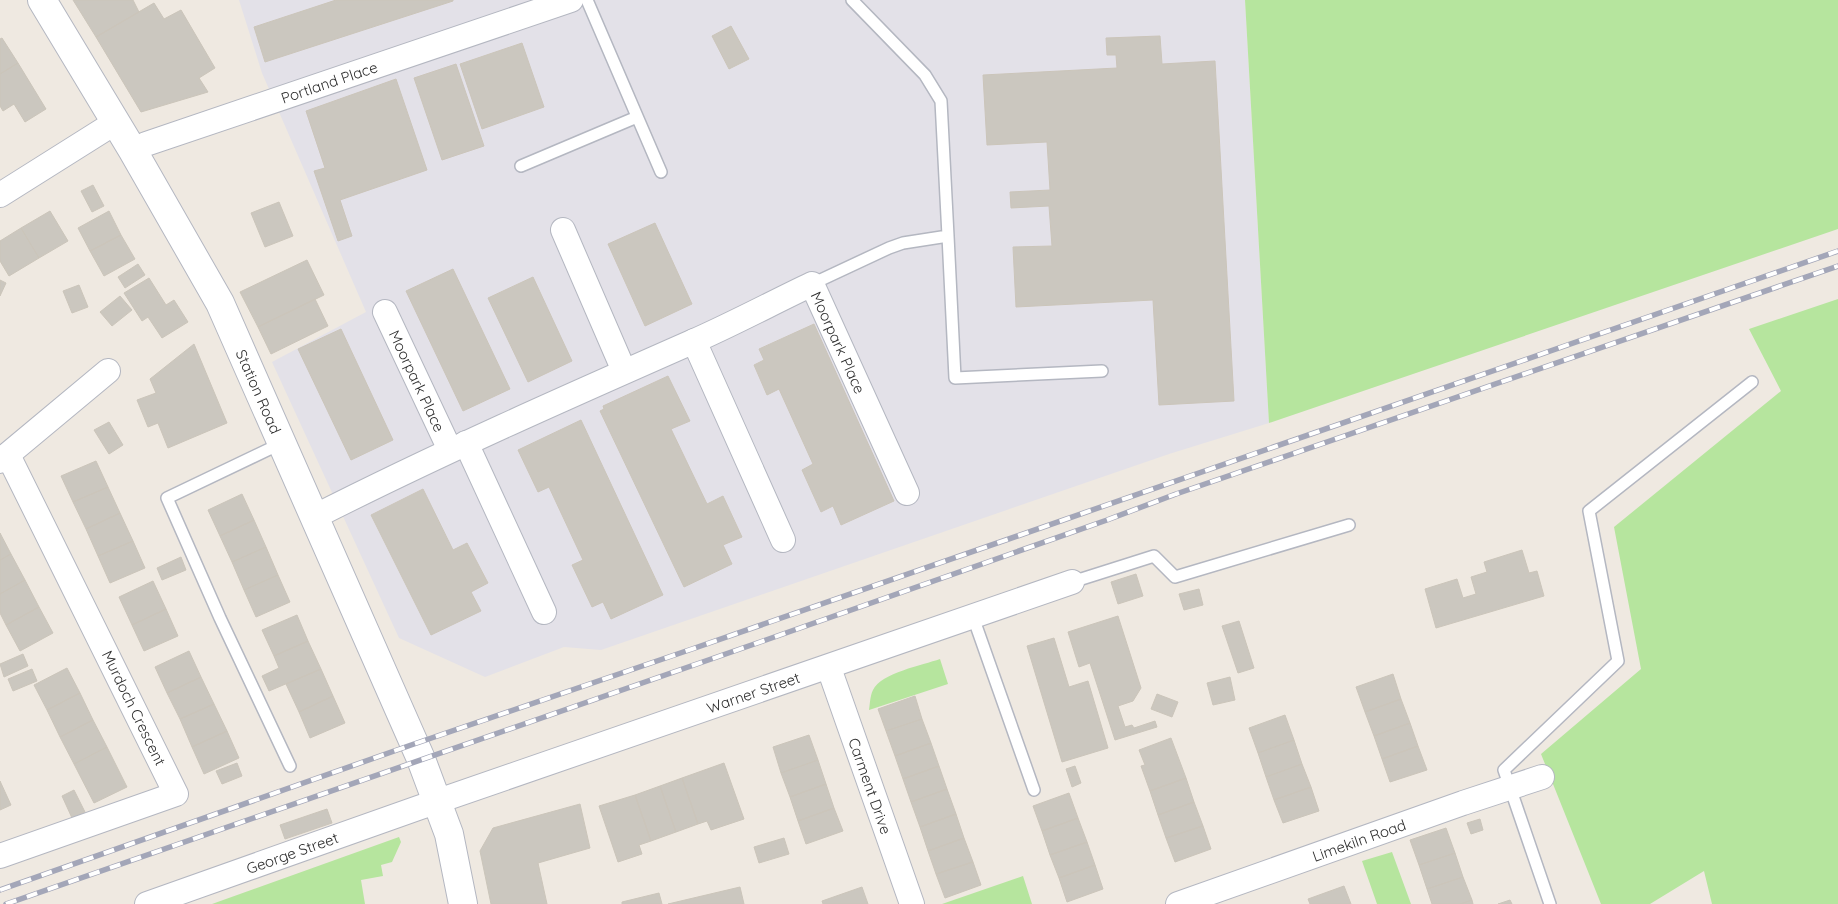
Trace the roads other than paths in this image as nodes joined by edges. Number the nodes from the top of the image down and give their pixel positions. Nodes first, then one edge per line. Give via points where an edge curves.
1 (42, 0) edge
2 (571, 0) edge
3 (587, 0) edge
4 (852, 0) edge
5 (522, 8) edge
6 (637, 117) junction
7 (116, 122) junction
8 (133, 151) junction
9 (521, 166) dead end
10 (661, 172) dead end
11 (0, 195) edge
12 (563, 230) dead end
13 (948, 236) junction
14 (812, 284) junction
15 (385, 312) dead end
16 (694, 341) junction
17 (108, 370) dead end
18 (624, 371) junction
19 (1102, 371) dead end
20 (1752, 382) dead end
21 (282, 443) junction
22 (458, 446) junction
23 (4, 458) edge
24 (907, 493) dead end
25 (314, 517) junction
26 (1349, 525) dead end
27 (783, 540) dead end
28 (1072, 582) joint
29 (544, 612) dead end
30 (973, 617) junction
31 (828, 668) junction
32 (290, 766) dead end
33 (1542, 777) dead end
34 (1510, 787) junction
35 (1034, 790) dead end
36 (436, 802) junction
37 (0, 856) edge
38 (147, 904) edge
39 (463, 904) edge
40 (912, 904) edge
41 (1178, 904) edge
42 (1550, 904) edge

1 - 7 street, Station Road
2 - 5 street, Portland Place
3 - 6 lane
4 - 13 lane via 925,75 941,101
5 - 8 street, Portland Place
6 - 9 lane
6 - 10 lane
7 - 8 street, Station Road
7 - 11 street
8 - 21 street, Station Road via 220,303
12 - 18 street
13 - 14 lane via 903,243
13 - 19 lane via 955,378
14 - 16 street, Moorpark Place
14 - 24 street, Moorpark Place
15 - 22 street, Moorpark Place
16 - 18 street, Moorpark Place
16 - 27 street
17 - 23 street, Murdoch Crescent
18 - 22 street, Moorpark Place
20 - 34 lane via 1589,511 1618,661 1504,770
21 - 25 street, Station Road
21 - 32 lane via 167,498
22 - 25 street, Moorpark Place
22 - 29 street, Moorpark Place
23 - 37 street, Murdoch Crescent via 176,794
25 - 36 street, Station Road via 421,759
26 - 28 lane via 1175,577 1154,556
28 - 30 street, Warner Street
30 - 31 street, Warner Street
30 - 35 lane
31 - 36 street, Warner Street
31 - 40 street, Carment Drive
33 - 34 street, Limekiln Road
34 - 41 street, Limekiln Road
34 - 42 lane
36 - 38 street, George Street
36 - 39 street, Station Road via 449,834

